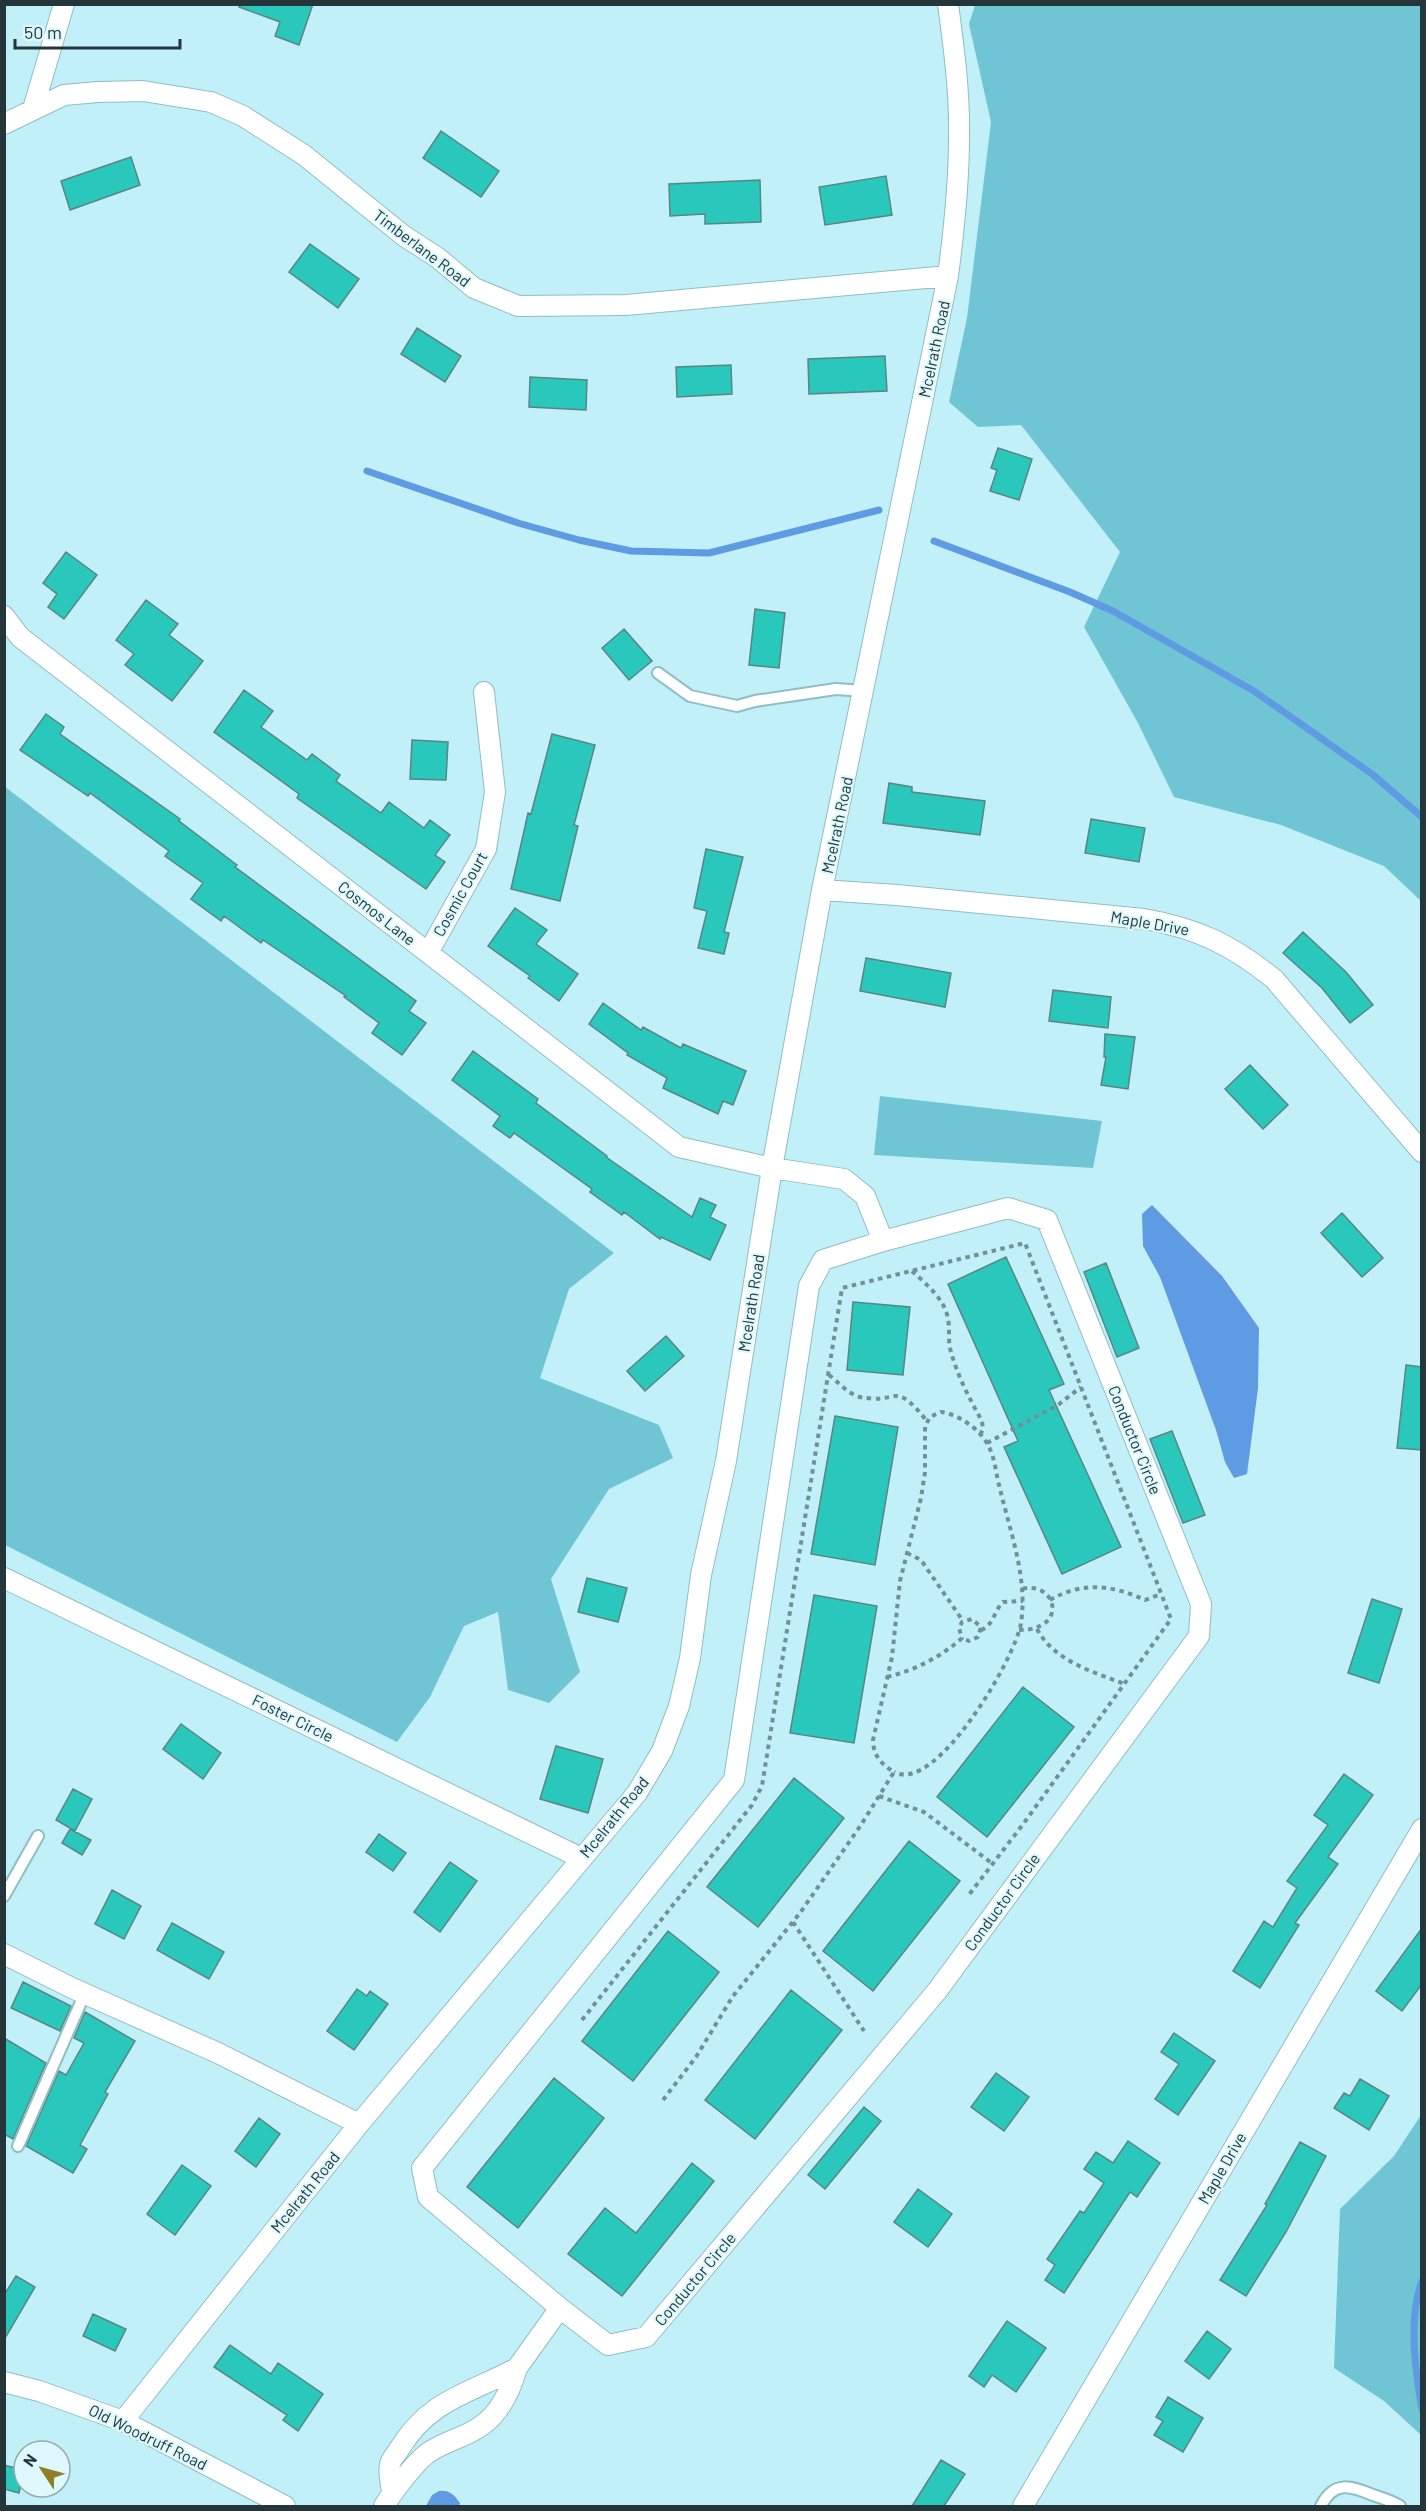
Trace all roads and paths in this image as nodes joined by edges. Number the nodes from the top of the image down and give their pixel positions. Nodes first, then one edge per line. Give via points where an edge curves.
1 (64, 4) edge
2 (948, 4) edge
3 (33, 109) junction
4 (4, 124) edge
5 (948, 276) junction
6 (4, 616) edge
7 (658, 673) dead end
8 (864, 691) junction
9 (484, 692) dead end
10 (822, 890) junction
11 (428, 953) junction
12 (1422, 1152) edge
13 (772, 1168) junction
14 (883, 1241) junction
15 (912, 1271) junction
16 (829, 1374) junction
17 (1082, 1387) junction
18 (927, 1421) junction
19 (980, 1435) junction
20 (987, 1443) junction
21 (907, 1553) junction
22 (4, 1578) edge
23 (1022, 1589) junction
24 (1161, 1594) junction
25 (1050, 1600) junction
26 (1023, 1601) junction
27 (963, 1621) junction
28 (1037, 1629) junction
29 (981, 1630) junction
30 (1019, 1630) junction
31 (962, 1638) junction
32 (887, 1677) junction
33 (1125, 1684) junction
34 (894, 1772) junction
35 (879, 1796) junction
36 (1422, 1829) edge
37 (38, 1836) dead end
38 (581, 1858) junction
39 (993, 1864) junction
40 (4, 1896) edge
41 (968, 1896) dead end
42 (793, 1922) junction
43 (4, 1954) edge
44 (85, 1993) junction
45 (582, 2020) dead end
46 (864, 2031) dead end
47 (663, 2100) dead end
48 (359, 2124) junction
49 (18, 2146) dead end
50 (560, 2308) junction
51 (517, 2368) junction
52 (4, 2382) edge
53 (123, 2421) junction
54 (388, 2499) edge
55 (285, 2506) edge
56 (1023, 2506) edge
57 (1321, 2506) edge
58 (1400, 2506) edge

1 - 3 street
2 - 5 street, Mcelrath Road via 959,136 957,206
3 - 4 street, Timberlane Road
3 - 5 street, Timberlane Road via 64,95 107,91 143,91 211,102 243,116 304,154 474,288 518,306 626,305
5 - 8 street, Mcelrath Road
6 - 11 street, Cosmos Lane via 20,637
7 - 8 lane via 690,696 737,706 836,689
8 - 10 street, Mcelrath Road
9 - 11 street, Cosmic Court via 495,792 486,849
10 - 12 street, Maple Drive via 1144,919 1201,933 1227,945 1274,979
10 - 13 street, Mcelrath Road
11 - 13 street, Cosmos Lane via 679,1147
13 - 14 street via 844,1179 865,1196
13 - 38 street, Mcelrath Road via 726,1461 701,1575 679,1706 662,1751 637,1793
14 - 50 street, Conductor Circle via 823,1260 809,1286 734,1780 422,2168 428,2198
14 - 50 street, Conductor Circle via 1008,1208 1047,1220 1201,1604 1199,1636 937,1991 646,2337 608,2346
15 - 16 path via 842,1288
15 - 17 path via 1025,1243
15 - 19 path via 939,1297 945,1310 950,1348 982,1421
16 - 18 path via 858,1396 901,1395
16 - 45 path via 762,1786 752,1805
17 - 20 path via 1058,1405
17 - 24 path
18 - 19 path via 941,1412 948,1413
18 - 21 path via 925,1472
19 - 20 path
20 - 23 path
21 - 27 path via 921,1560
21 - 32 path
22 - 38 street, Foster Circle
23 - 25 path via 1034,1587
23 - 26 path
24 - 25 path via 1145,1600 1110,1587 1098,1587 1074,1589
24 - 33 path via 1171,1619
25 - 28 path via 1052,1616
26 - 29 path via 1004,1602 989,1625
26 - 30 path
27 - 29 path via 972,1619
27 - 31 path via 959,1628
28 - 30 path
28 - 33 path via 1071,1662
29 - 31 path via 974,1640
30 - 34 path via 984,1700 945,1751 921,1771
31 - 32 path via 911,1671
32 - 34 path via 873,1749 880,1762
33 - 39 path
34 - 35 path
35 - 39 path via 924,1812
35 - 42 path
36 - 56 street, Maple Drive
37 - 40 lane
38 - 48 street, Mcelrath Road
39 - 41 path
42 - 46 path
42 - 47 path via 733,1996 696,2057
43 - 44 street
44 - 48 street via 218,2053
44 - 49 lane
48 - 53 street, Mcelrath Road
50 - 51 street
51 - 54 street via 510,2391 487,2421 425,2454
51 - 54 street via 450,2398 407,2436 389,2465
52 - 53 street, Old Woodruff Road
53 - 55 street, Old Woodruff Road
57 - 58 lane via 1325,2498 1351,2486

